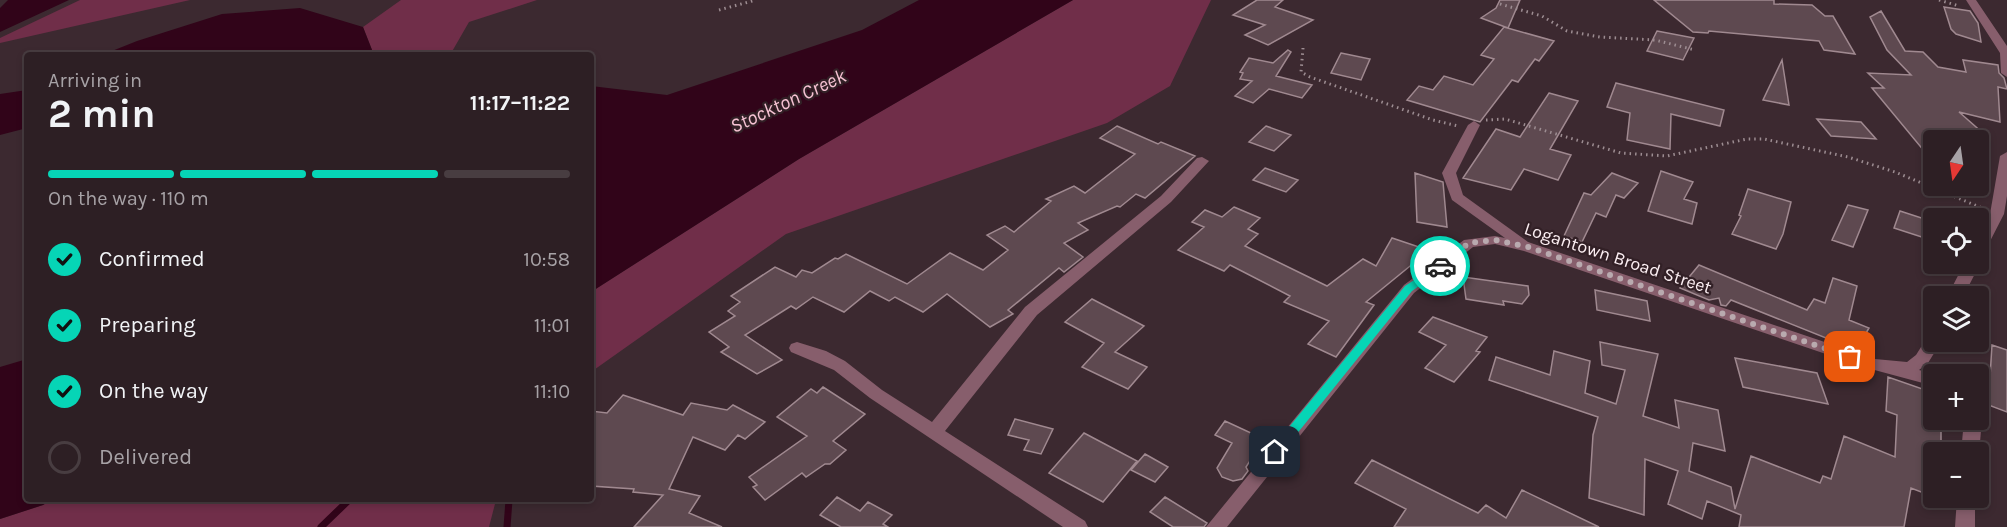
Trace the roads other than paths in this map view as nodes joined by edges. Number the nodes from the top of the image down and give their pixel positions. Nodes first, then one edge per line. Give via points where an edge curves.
1 (1971, 0) edge
2 (2007, 73) edge
3 (1474, 125) road end
4 (2007, 156) edge
5 (1202, 161) dead end
6 (2002, 215) edge
7 (1989, 234) edge
8 (1528, 247) junction
9 (797, 348) dead end
10 (1927, 352) edge
11 (1899, 370) junction
12 (1923, 377) edge
13 (934, 432) junction
14 (1965, 508) edge
15 (1078, 527) edge
16 (1216, 527) edge
17 (1965, 527) edge

1 - 2 street via 2006,53
3 - 8 street via 1449,173 1456,197
4 - 6 street
5 - 13 street via 1166,199 1031,311
6 - 7 street
8 - 11 street, Logantown Broad Street
8 - 16 street, Logantown Broad Street via 1496,240 1469,243 1409,289
9 - 13 street via 849,370 876,394
10 - 11 street via 1916,366
11 - 12 street, Logantown Broad Street
13 - 15 street
14 - 17 street

